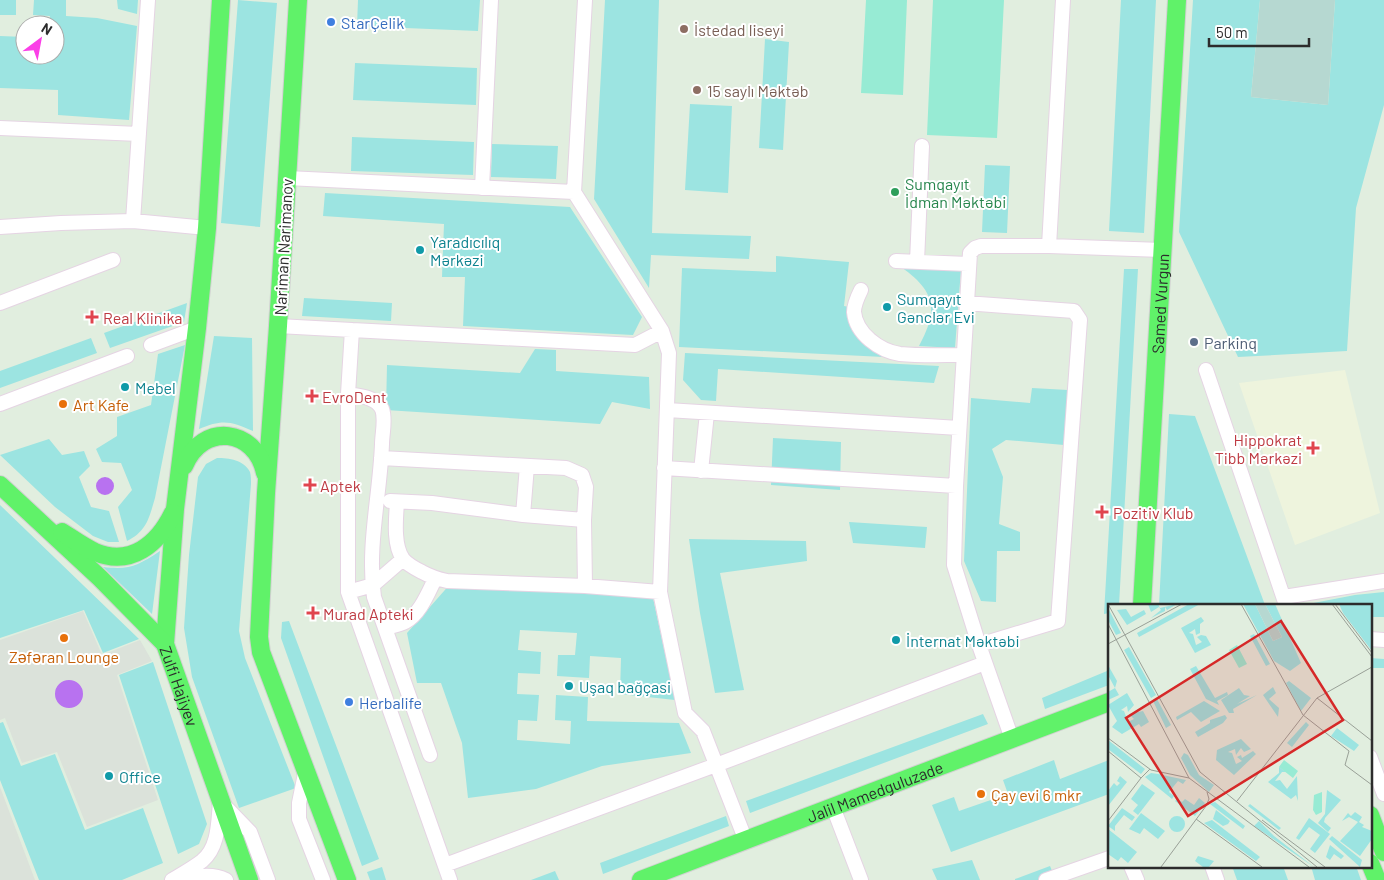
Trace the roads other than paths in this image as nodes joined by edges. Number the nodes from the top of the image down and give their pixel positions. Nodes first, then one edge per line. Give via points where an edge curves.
1 (148, 0) edge
2 (221, 0) edge
3 (298, 0) edge
4 (491, 0) edge
5 (585, 0) edge
6 (1063, 0) edge
7 (1177, 0) edge
8 (0, 128) edge
9 (139, 134) junction
10 (922, 146) dead end
11 (286, 178) junction
12 (482, 188) junction
13 (574, 192) junction
14 (133, 221) junction
15 (0, 227) edge
16 (207, 228) junction
17 (1049, 246) junction
18 (1162, 250) junction
19 (113, 260) dead end
20 (896, 261) dead end
21 (917, 262) junction
22 (968, 264) junction
23 (861, 290) dead end
24 (0, 302) edge
25 (966, 303) junction
26 (278, 326) junction
27 (197, 328) junction
28 (352, 330) junction
29 (662, 331) junction
30 (151, 345) dead end
31 (962, 355) junction
32 (128, 356) dead end
33 (1206, 370) dead end
34 (348, 394) junction
35 (0, 404) edge
36 (667, 410) junction
37 (707, 412) junction
38 (959, 428) junction
39 (381, 458) junction
40 (527, 466) junction
41 (664, 468) junction
42 (701, 471) junction
43 (179, 482) junction
44 (0, 485) edge
45 (956, 486) junction
46 (266, 494) junction
47 (377, 499) junction
48 (397, 502) junction
49 (175, 509) junction
50 (31, 514) junction
51 (523, 515) junction
52 (584, 520) junction
53 (403, 559) junction
54 (436, 579) junction
55 (1384, 581) edge
56 (373, 585) junction
57 (585, 586) junction
58 (348, 592) junction
59 (660, 592) junction
60 (1285, 601) edge
61 (1142, 604) edge
62 (385, 628) junction
63 (165, 644) junction
64 (979, 646) junction
65 (985, 663) junction
66 (1108, 702) edge
67 (1012, 739) junction
68 (430, 755) dead end
69 (1372, 762) edge
70 (716, 765) junction
71 (306, 769) junction
72 (1384, 794) edge
73 (220, 801) junction
74 (833, 807) junction
75 (1372, 820) edge
76 (746, 841) junction
77 (1384, 852) edge
78 (1108, 858) edge
79 (445, 865) junction
80 (1132, 868) edge
81 (1213, 868) edge
82 (1372, 868) edge
83 (172, 880) edge
84 (181, 880) edge
85 (226, 880) edge
86 (249, 880) edge
87 (268, 880) edge
88 (323, 880) edge
89 (347, 880) edge
90 (450, 880) edge
91 (642, 880) edge
92 (861, 880) edge
93 (1046, 880) edge
94 (1137, 880) edge
95 (1217, 880) edge
96 (1376, 880) edge

1 - 9 street
2 - 16 main road
3 - 11 main road, Nariman Narimanov
4 - 12 street
5 - 13 street
6 - 17 street
7 - 18 main road, Samed Vurgun
8 - 9 street
9 - 14 street
10 - 21 street
11 - 12 street
11 - 26 main road, Nariman Narimanov
12 - 13 street
13 - 29 street
14 - 15 street
14 - 16 street
16 - 27 main road
17 - 18 street
17 - 22 street via 981,246 970,253
18 - 61 main road, Samed Vurgun
19 - 24 street
20 - 21 street
21 - 22 street
22 - 25 street
23 - 31 street via 854,312 859,326 874,343 899,354
25 - 31 street
25 - 64 street via 1074,311 1080,320 1058,621
26 - 28 street
26 - 46 main road, Nariman Narimanov
27 - 30 street
27 - 43 main road
28 - 29 street via 635,345
28 - 34 street
29 - 36 street via 669,353
31 - 38 street
32 - 35 street
33 - 60 street
34 - 39 street via 376,402 382,410
34 - 58 street
36 - 37 street
36 - 41 street
37 - 38 street
37 - 42 street
38 - 45 street
39 - 40 street
39 - 47 street
40 - 51 street
40 - 52 street via 566,468 582,475 586,487
41 - 42 street
41 - 59 street
42 - 45 street
43 - 46 main road via 188,455 196,446 212,437 234,437 255,451 263,462
43 - 49 main road, Zulfi Hajiyev
44 - 50 main road
45 - 64 street via 954,565
46 - 71 main road via 260,644
47 - 48 street
47 - 56 street
48 - 51 street via 432,503
48 - 53 street via 396,530
49 - 50 main road via 168,524 151,544 142,551 120,556 96,552
49 - 63 main road, Zulfi Hajiyev
50 - 63 main road
51 - 52 street
52 - 57 street
53 - 54 street
53 - 56 street
54 - 57 street
54 - 62 street via 415,614 405,622
55 - 60 street
56 - 58 street
56 - 62 street
57 - 59 street
58 - 79 street
59 - 70 street via 685,713 703,731
62 - 68 street
63 - 73 main road, Zulfi Hajiyev
64 - 65 street
65 - 67 street
65 - 70 street
66 - 67 main road, Jalil Mamedguluzade
67 - 74 main road, Jalil Mamedguluzade
69 - 72 street
70 - 76 street
70 - 79 street
71 - 88 street via 299,819
71 - 89 main road
73 - 83 street via 215,842 209,854
73 - 86 main road, Zulfi Hajiyev
73 - 87 street via 250,832
74 - 76 main road, Jalil Mamedguluzade
74 - 92 street
75 - 77 main road
76 - 91 main road, Jalil Mamedguluzade
78 - 93 street
79 - 90 street
80 - 94 street
81 - 95 street
82 - 96 main road
84 - 85 street via 197,876

